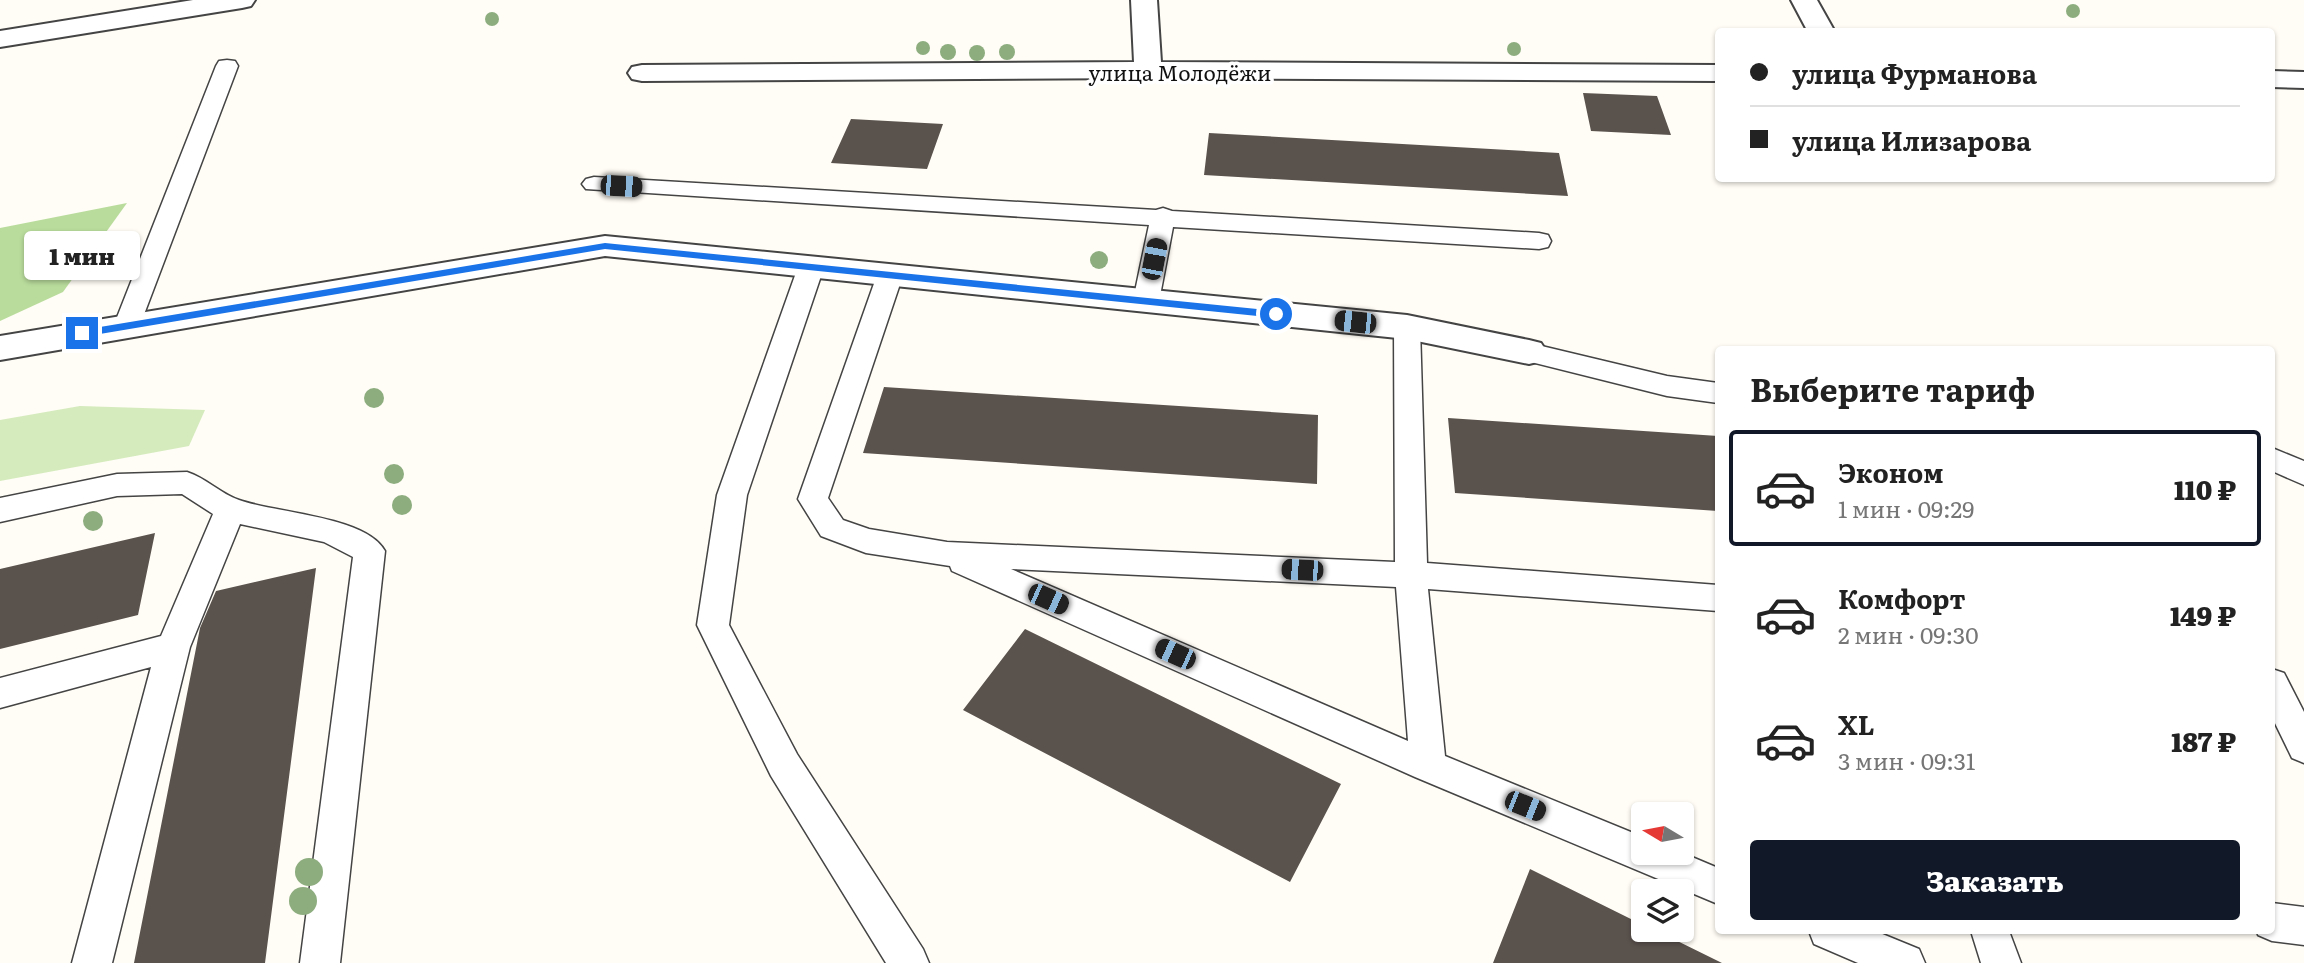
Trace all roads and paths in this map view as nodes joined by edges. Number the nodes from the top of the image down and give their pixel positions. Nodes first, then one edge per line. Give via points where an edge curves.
1 (242, 0) edge
2 (1144, 0) edge
3 (1804, 0) edge
4 (1820, 28) edge
5 (0, 39) edge
6 (227, 66) dead end
7 (1148, 70) junction
8 (642, 73) dead end
9 (1715, 73) edge
10 (2275, 79) edge
11 (2304, 80) edge
12 (594, 184) dead end
13 (1163, 216) junction
14 (1539, 241) dead end
15 (811, 267) junction
16 (890, 275) junction
17 (1146, 301) junction
18 (127, 325) junction
19 (1407, 327) junction
20 (0, 348) edge
21 (1528, 352) joint
22 (1715, 393) edge
23 (2275, 460) edge
24 (2304, 474) edge
25 (0, 510) edge
26 (230, 510) junction
27 (947, 554) junction
28 (1411, 575) junction
29 (1715, 598) edge
30 (173, 647) junction
31 (2275, 689) edge
32 (0, 693) edge
33 (2304, 747) edge
34 (1428, 766) junction
35 (1715, 885) edge
36 (2275, 922) edge
37 (2304, 926) edge
38 (1835, 934) edge
39 (1991, 934) edge
40 (92, 963) edge
41 (320, 963) edge
42 (909, 963) edge
43 (1905, 963) edge
44 (2001, 963) edge

1 - 5 street
2 - 7 street
3 - 4 street
6 - 18 lane
7 - 8 street, улица Молодёжи
7 - 9 street, улица Молодёжи
10 - 11 street
12 - 13 lane
13 - 14 lane
13 - 17 lane
15 - 16 street
15 - 18 street via 605,246
15 - 42 lane via 732,495 713,625 784,765
16 - 17 street
16 - 27 lane via 813,499 832,528 866,541
17 - 19 street
18 - 20 street
19 - 21 street
19 - 28 lane
21 - 22 lane via 1667,386
23 - 24 lane
25 - 26 lane via 117,485 187,483
26 - 30 lane
26 - 41 lane via 331,531 369,551
27 - 28 lane
27 - 34 lane
28 - 29 lane
28 - 34 lane
30 - 32 lane
30 - 40 lane
31 - 33 lane
34 - 35 lane
36 - 37 lane
38 - 43 lane
39 - 44 lane

